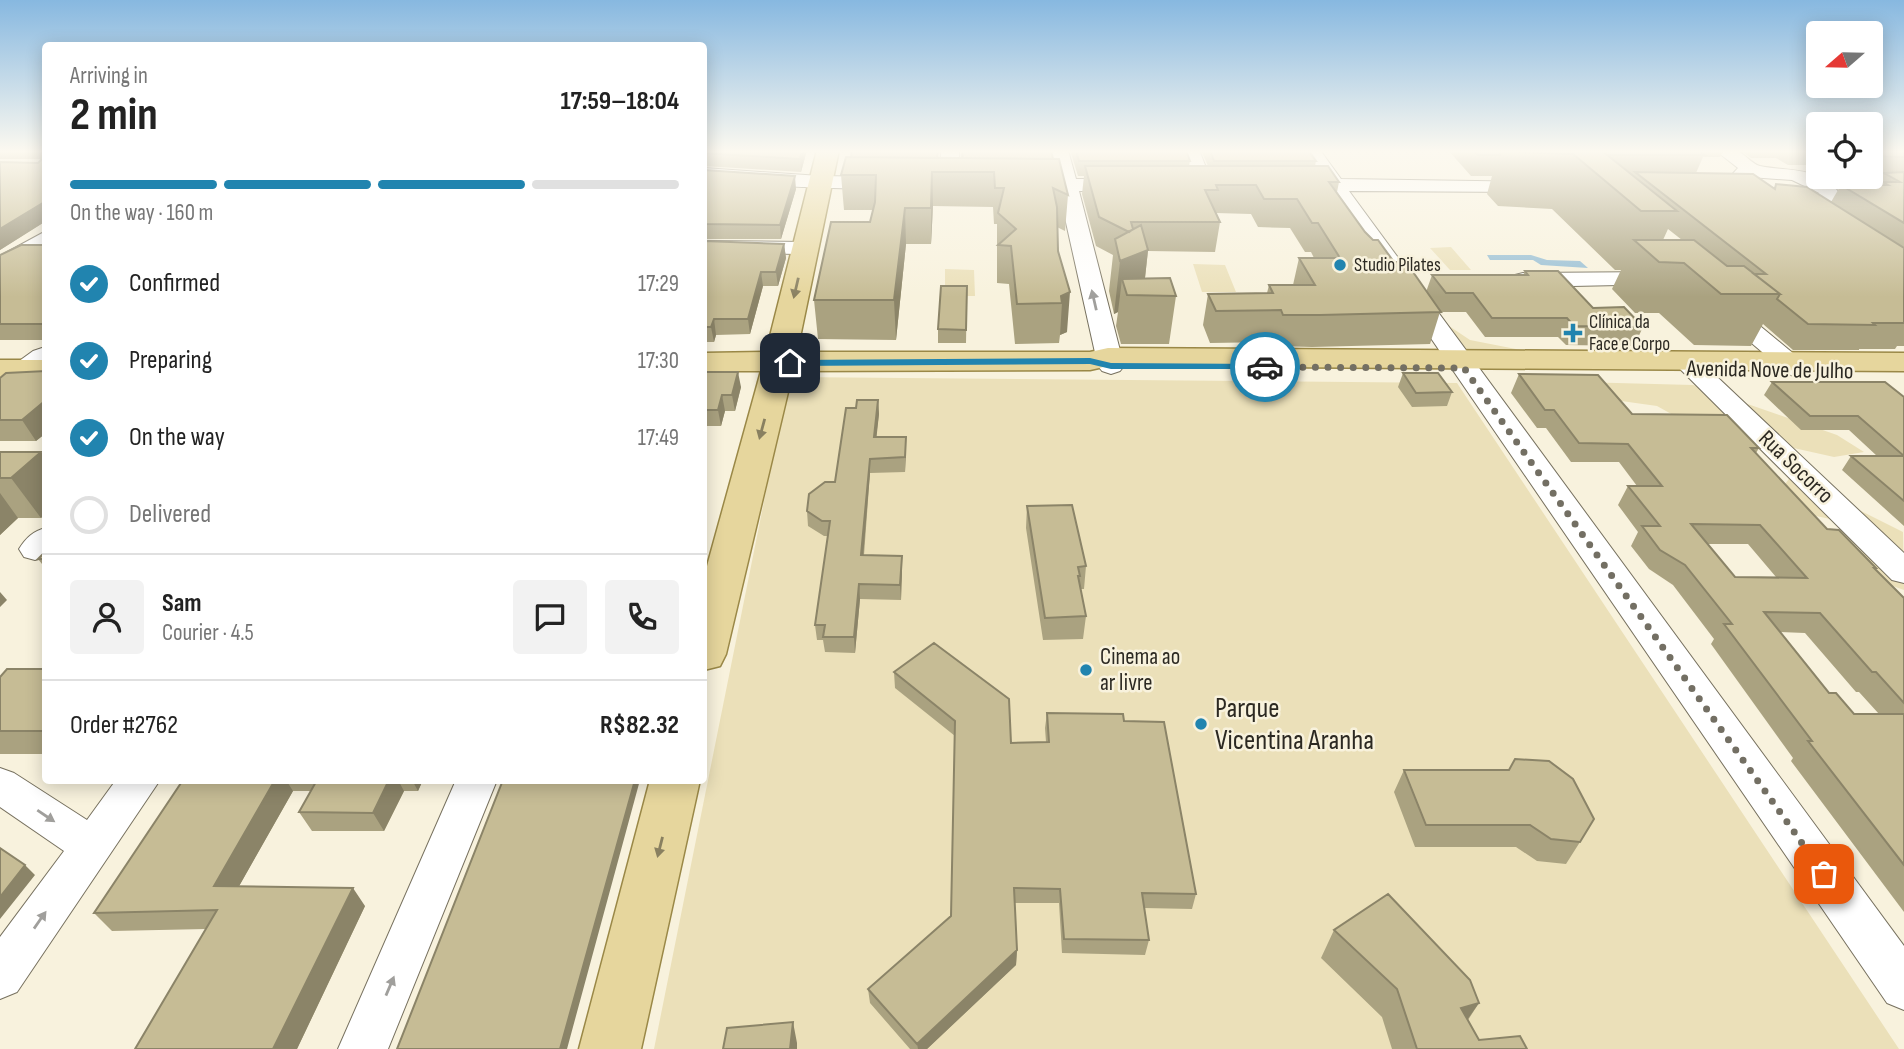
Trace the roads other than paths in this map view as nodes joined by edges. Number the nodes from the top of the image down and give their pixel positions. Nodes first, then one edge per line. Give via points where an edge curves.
1 (816, 199) edge
2 (1070, 199) edge
3 (1345, 199) edge
4 (1786, 199) edge
5 (1819, 199) edge
6 (1800, 201) junction
7 (1829, 220) edge
8 (42, 240) edge
9 (707, 247) edge
10 (804, 248) junction
11 (0, 251) edge
12 (42, 251) edge
13 (22, 252) junction
14 (0, 266) edge
15 (1675, 270) edge
16 (1497, 280) edge
17 (1402, 281) junction
18 (1429, 281) dead end
19 (1707, 293) edge
20 (1103, 361) junction
21 (707, 362) edge
22 (1904, 362) edge
23 (779, 363) junction
24 (1462, 364) junction
25 (1691, 365) junction
26 (1793, 366) junction
27 (1904, 372) edge
28 (1904, 572) edge
29 (708, 611) edge
30 (138, 784) edge
31 (475, 784) edge
32 (674, 784) edge
33 (0, 785) edge
34 (92, 846) junction
35 (0, 976) edge
36 (1904, 986) edge
37 (363, 1049) edge
38 (610, 1049) edge

1 - 10 main road
20 -> 2 street
3 - 17 street
4 - 6 street
5 - 6 street
6 - 7 street
8 - 13 street
9 - 10 street
10 -> 23 main road
11 - 13 street
12 - 13 street
13 - 14 street
15 - 16 street
17 - 18 street
17 - 24 street
19 - 26 street
20 - 23 main road, Avenida Nove de Julho
20 - 24 main road, Avenida Nove de Julho
21 - 23 main road, Avenida Nove de Julho
22 - 26 main road, Avenida Nove de Julho
23 -> 29 main road
24 - 25 main road, Avenida Nove de Julho
24 - 36 street
25 - 26 main road, Avenida Nove de Julho
25 - 28 street, Rua Socorro
26 - 27 main road, Avenida Nove de Julho
30 - 34 street
37 -> 31 street
32 -> 38 main road
33 -> 34 street
35 -> 34 street

